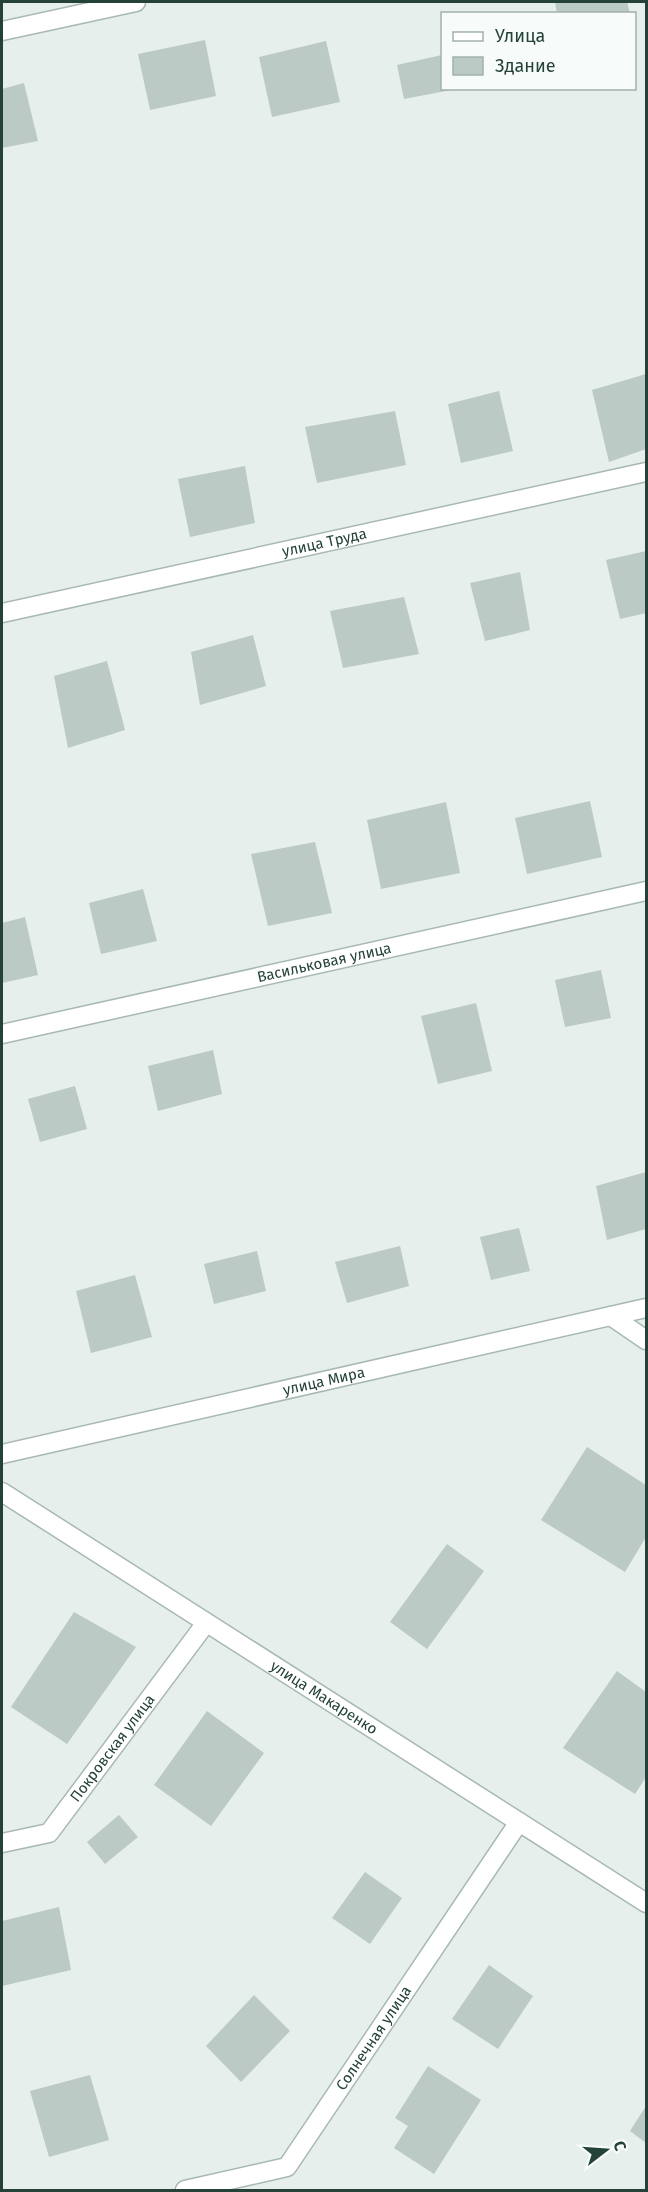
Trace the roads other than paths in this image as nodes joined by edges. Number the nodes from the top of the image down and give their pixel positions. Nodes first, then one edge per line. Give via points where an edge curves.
1 (136, 2) edge
2 (2, 31) edge
3 (646, 472) edge
4 (2, 613) edge
5 (646, 891) edge
6 (2, 1034) edge
7 (646, 1308) edge
8 (611, 1316) junction
9 (646, 1340) edge
10 (2, 1454) edge
11 (2, 1492) edge
12 (206, 1623) junction
13 (519, 1822) junction
14 (2, 1843) edge
15 (646, 1903) edge
16 (185, 2190) edge

1 - 2 street
3 - 4 street, улица Труда
5 - 6 street, Васильковая улица
7 - 8 street, улица Мира
8 - 9 street
8 - 10 street, улица Мира
11 - 12 street, улица Макаренко
12 - 13 street, улица Макаренко
12 - 14 street, Покровская улица via 49,1833
13 - 15 street, улица Макаренко
13 - 16 street, Солнечная улица via 287,2167

